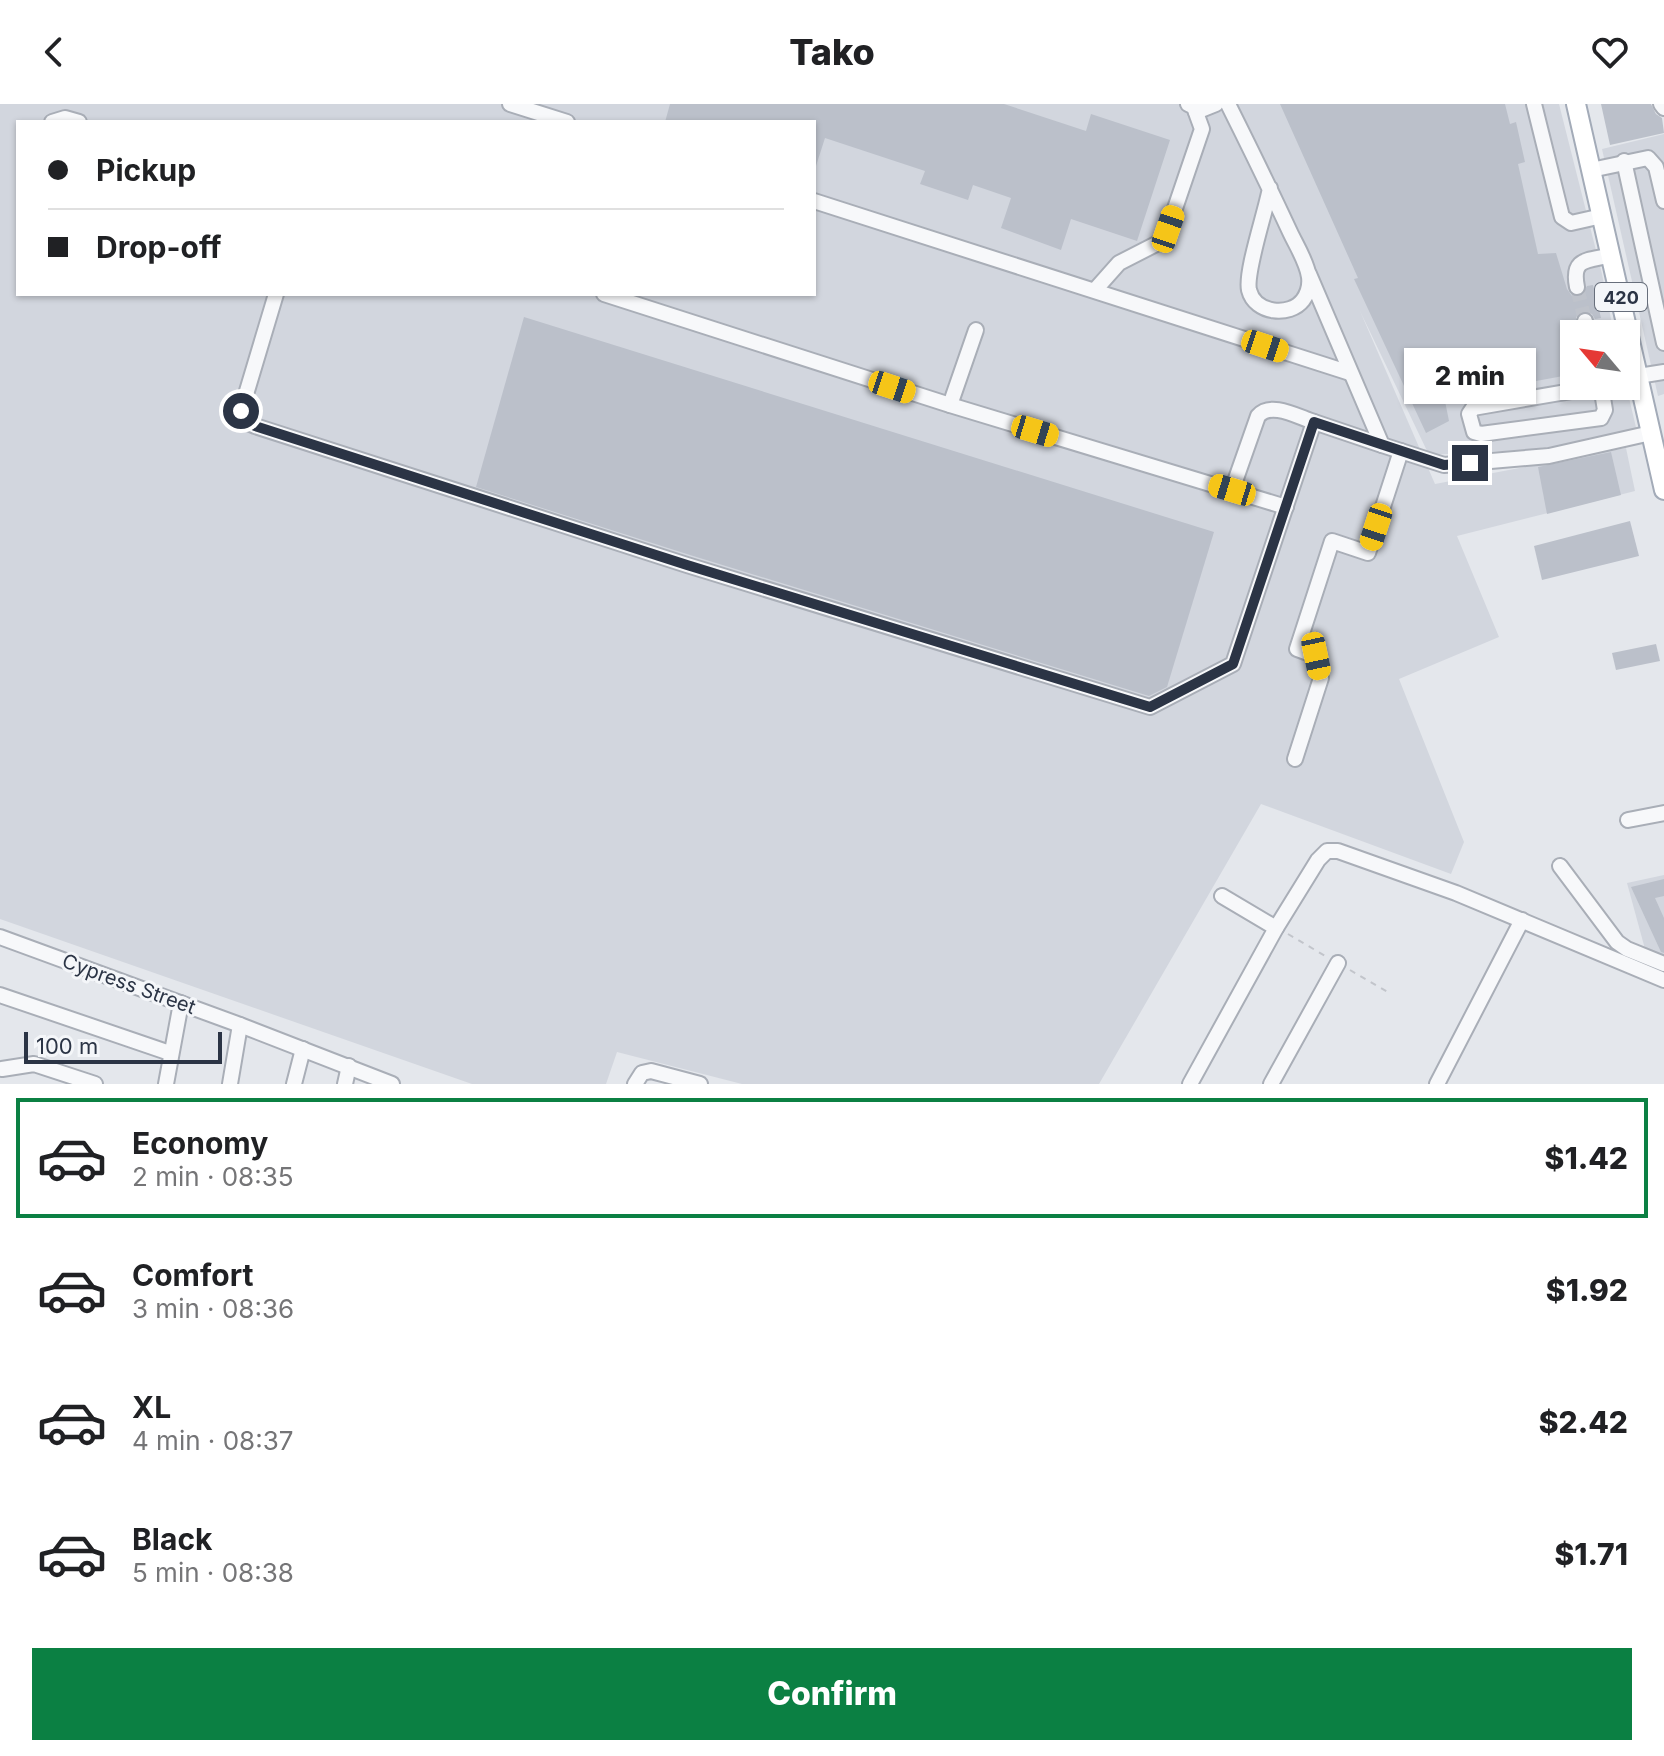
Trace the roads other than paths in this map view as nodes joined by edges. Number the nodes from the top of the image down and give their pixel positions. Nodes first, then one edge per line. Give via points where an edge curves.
1 (510, 104) edge
2 (1216, 104) edge
3 (1228, 104) edge
4 (1534, 104) edge
5 (1576, 104) edge
6 (1192, 108) edge
7 (561, 120) edge
8 (1624, 161) junction
9 (1591, 170) junction
10 (1270, 188) junction
11 (1664, 201) edge
12 (816, 202) edge
13 (1602, 216) junction
14 (1612, 255) junction
15 (1309, 274) junction
16 (1577, 287) tunnel mouth
17 (1095, 290) junction
18 (275, 296) edge
19 (610, 296) edge
20 (1623, 320) edge
21 (976, 330) dead end
22 (1664, 343) edge
23 (1664, 372) edge
24 (1350, 373) junction
25 (1640, 375) edge
26 (1520, 399) joint
27 (1640, 400) edge
28 (950, 405) junction
29 (1314, 422) junction
30 (1651, 433) junction
31 (1382, 445) junction
32 (1401, 451) junction
33 (1232, 490) junction
34 (1664, 490) edge
35 (1286, 507) junction
36 (1295, 759) dead end
37 (1664, 813) edge
38 (1628, 820) dead end
39 (1560, 866) dead end
40 (1222, 896) dead end
41 (1522, 920) junction
42 (1276, 928) junction
43 (0, 937) edge
44 (1338, 963) dead end
45 (1664, 964) edge
46 (1664, 980) edge
47 (0, 995) edge
48 (181, 1003) junction
49 (240, 1025) junction
50 (303, 1049) junction
51 (170, 1053) junction
52 (349, 1066) junction
53 (3, 1071) edge
54 (636, 1081) edge
55 (1442, 1082) edge
56 (95, 1084) edge
57 (166, 1084) edge
58 (230, 1084) edge
59 (294, 1084) edge
60 (345, 1084) edge
61 (392, 1084) edge
62 (700, 1084) edge
63 (1190, 1084) edge
64 (1271, 1084) edge

1 - 7 street
2 - 6 street
3 - 10 street
4 - 13 street via 1562,217 1571,223
5 - 9 main road, 420
6 - 17 street via 1202,129 1162,241 1119,263
8 - 9 street
8 - 11 street via 1653,161
8 - 22 street
9 - 13 main road, 420
10 - 15 street
10 - 15 street via 1249,269 1249,290 1263,306 1284,311 1297,307 1306,296
12 - 17 street
13 - 14 main road, 420
14 - 16 street via 1576,267
14 - 20 main road, 420
15 - 24 street
17 - 24 street
18 - 35 street via 241,411 244,421 1150,707 1233,664
19 - 28 street
21 - 28 street
23 - 25 street
24 - 31 street
26 - 26 street via 1601,386 1605,410 1601,418 1474,432 1469,410
27 - 30 main road, 420
28 - 33 street
29 - 31 street
29 - 33 street via 1263,410
29 - 35 street
30 - 32 street via 1549,456 1444,465
30 - 34 main road, 420
31 - 32 street
32 - 36 street via 1368,553 1332,541 1297,649 1316,656 1321,678
33 - 35 street
37 - 38 street
39 - 45 street via 1617,942
40 - 42 street
41 - 42 street via 1327,851
41 - 46 street
41 - 55 street
42 - 63 street
43 - 48 street, Cypress Street
44 - 64 street
47 - 51 street
48 - 49 street, Cypress Street
48 - 51 street
49 - 50 street, Cypress Street
49 - 58 street
50 - 52 street, Cypress Street
50 - 59 street
51 - 57 street
52 - 60 street
52 - 61 street, Cypress Street
53 - 56 street via 34,1064
54 - 62 street via 651,1071

